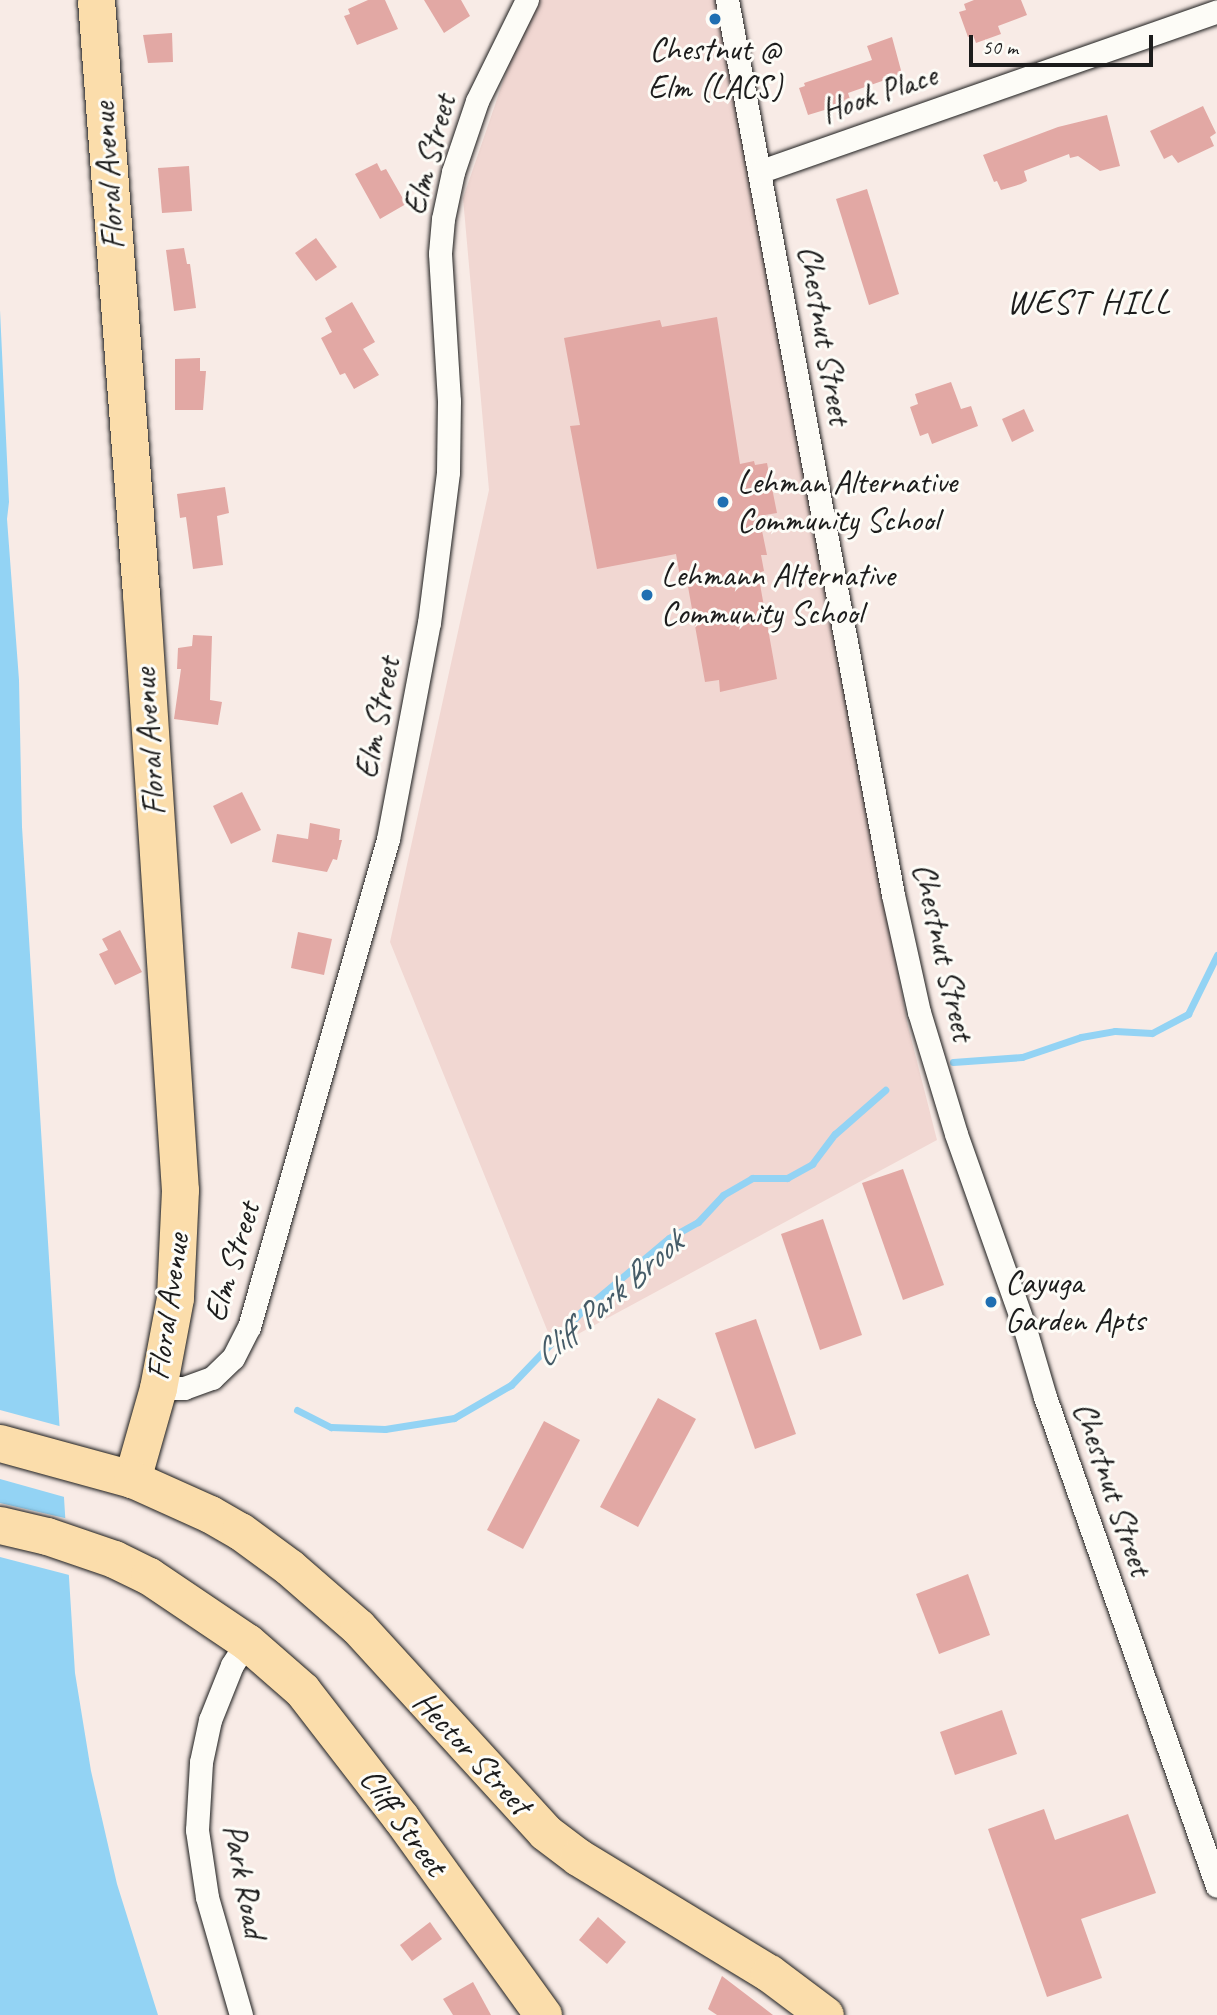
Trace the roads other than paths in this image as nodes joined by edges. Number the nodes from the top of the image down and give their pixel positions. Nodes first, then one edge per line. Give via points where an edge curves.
1 (96, 0) edge
2 (527, 0) edge
3 (727, 0) edge
4 (1217, 11) edge
5 (761, 171) junction
6 (158, 1388) junction
7 (0, 1443) edge
8 (132, 1479) junction
9 (0, 1525) edge
10 (247, 1642) junction
11 (1217, 1886) edge
12 (241, 2015) edge
13 (543, 2015) edge
14 (825, 2015) edge

1 - 6 main road, Floral Avenue via 180,1190 175,1298
2 - 6 street, Elm Street via 477,101 443,219 440,253 449,390 448,472 429,623 388,839 249,1327 233,1357 212,1378 184,1388
3 - 5 street, Chestnut Street
4 - 5 street, Hook Place
5 - 11 street, Chestnut Street via 893,895 919,1012 1045,1397
6 - 8 main road, Floral Avenue
7 - 8 main road, Hector Street
8 - 14 main road, Hector Street via 210,1514 289,1567 358,1628 545,1832 578,1857 769,1973
9 - 10 main road, Cliff Street via 114,1559 149,1576
10 - 12 street, Park Road via 209,1720 197,1830 207,1898
10 - 13 main road, Cliff Street via 321,1712

